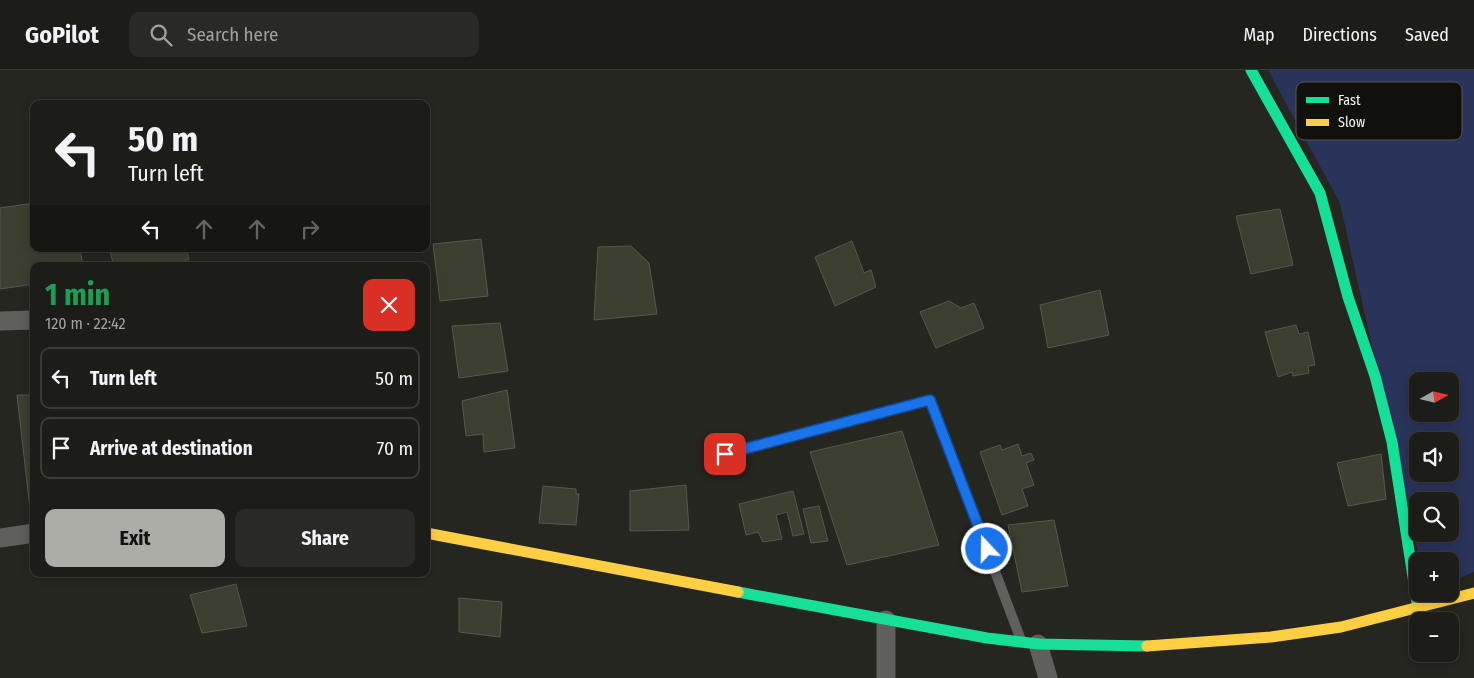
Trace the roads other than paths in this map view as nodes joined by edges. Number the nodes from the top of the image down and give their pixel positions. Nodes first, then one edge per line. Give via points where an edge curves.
1 (1251, 70) edge
2 (30, 320) edge
3 (0, 321) edge
4 (725, 454) dead end
5 (430, 533) edge
6 (30, 534) edge
7 (0, 538) edge
8 (1474, 593) edge
9 (1418, 609) junction
10 (886, 620) junction
11 (1030, 643) junction
12 (886, 678) edge
13 (1048, 678) edge

1 - 9 street via 1320,192 1392,442
2 - 3 street
4 - 11 lane via 930,400
5 - 10 street
6 - 7 street
8 - 9 street
9 - 11 street via 1341,626 1204,643 1157,646
10 - 11 street
10 - 12 street
11 - 13 street

